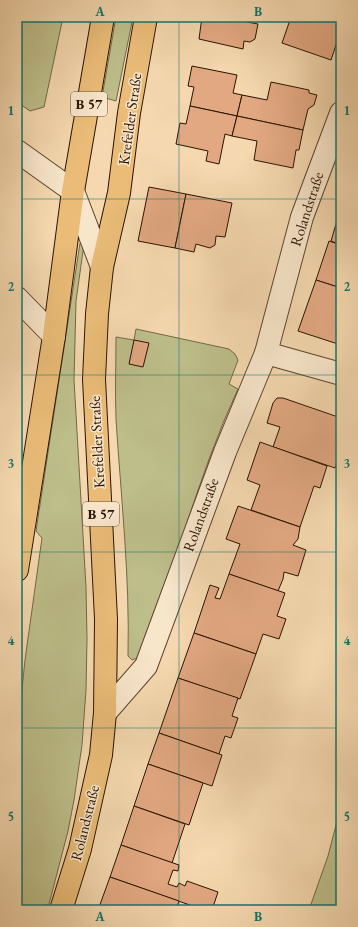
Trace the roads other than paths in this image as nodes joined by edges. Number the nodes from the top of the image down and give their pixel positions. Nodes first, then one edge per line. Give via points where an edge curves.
1 (104, 17) edge
2 (146, 17) edge
3 (341, 113) edge
4 (17, 151) edge
5 (73, 191) junction
6 (102, 267) junction
7 (17, 298) edge
8 (54, 336) junction
9 (266, 353) junction
10 (341, 374) edge
11 (17, 570) edge
12 (105, 713) junction
13 (62, 910) edge

1 - 5 main road, B 57
2 - 6 main road, Krefelder Straße / B 57 via 129,113 119,193
3 - 9 street, Rolandstraße via 302,217
4 - 5 street
5 - 6 street, Krefelder Straße
5 - 8 main road, B 57
6 - 12 main road, Krefelder Straße / B 57 via 94,379 106,619
7 - 8 street
8 - 11 main road, B 57
9 - 10 street
9 - 12 street, Rolandstraße via 225,452 146,666
12 - 13 main road, Rolandstraße / B 57 via 101,755 87,821

